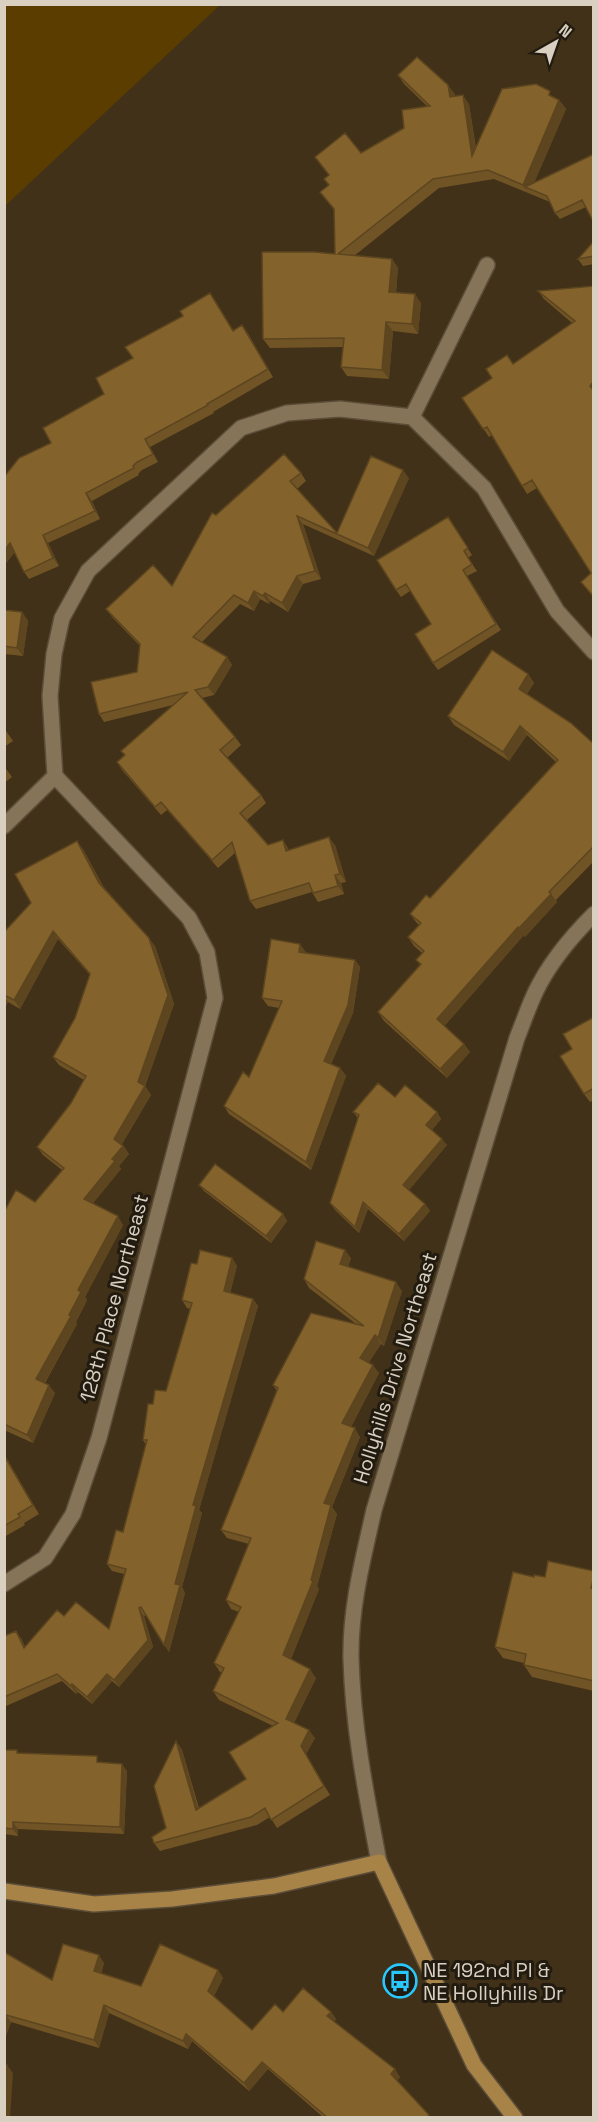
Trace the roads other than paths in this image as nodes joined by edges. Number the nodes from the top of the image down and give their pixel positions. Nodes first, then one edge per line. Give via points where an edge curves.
1 (487, 265) dead end
2 (412, 417) junction
3 (594, 652) edge
4 (55, 776) junction
5 (4, 826) edge
6 (594, 914) edge
7 (6, 1584) edge
8 (379, 1862) junction
9 (4, 1891) edge
10 (515, 2118) edge

1 - 2 street
2 - 3 street via 484,488 557,611
2 - 4 street via 340,409 287,413 241,428 88,571 62,618 54,654 50,696
4 - 5 street
4 - 7 street, 128th Place Northeast via 189,918 207,952 215,998 99,1438 73,1514 45,1557
6 - 8 street, Hollyhills Drive Northeast via 552,962 517,1038 374,1510 357,1586 351,1657 357,1742
8 - 9 main road via 274,1886 172,1899 93,1904
8 - 10 main road via 474,2065

